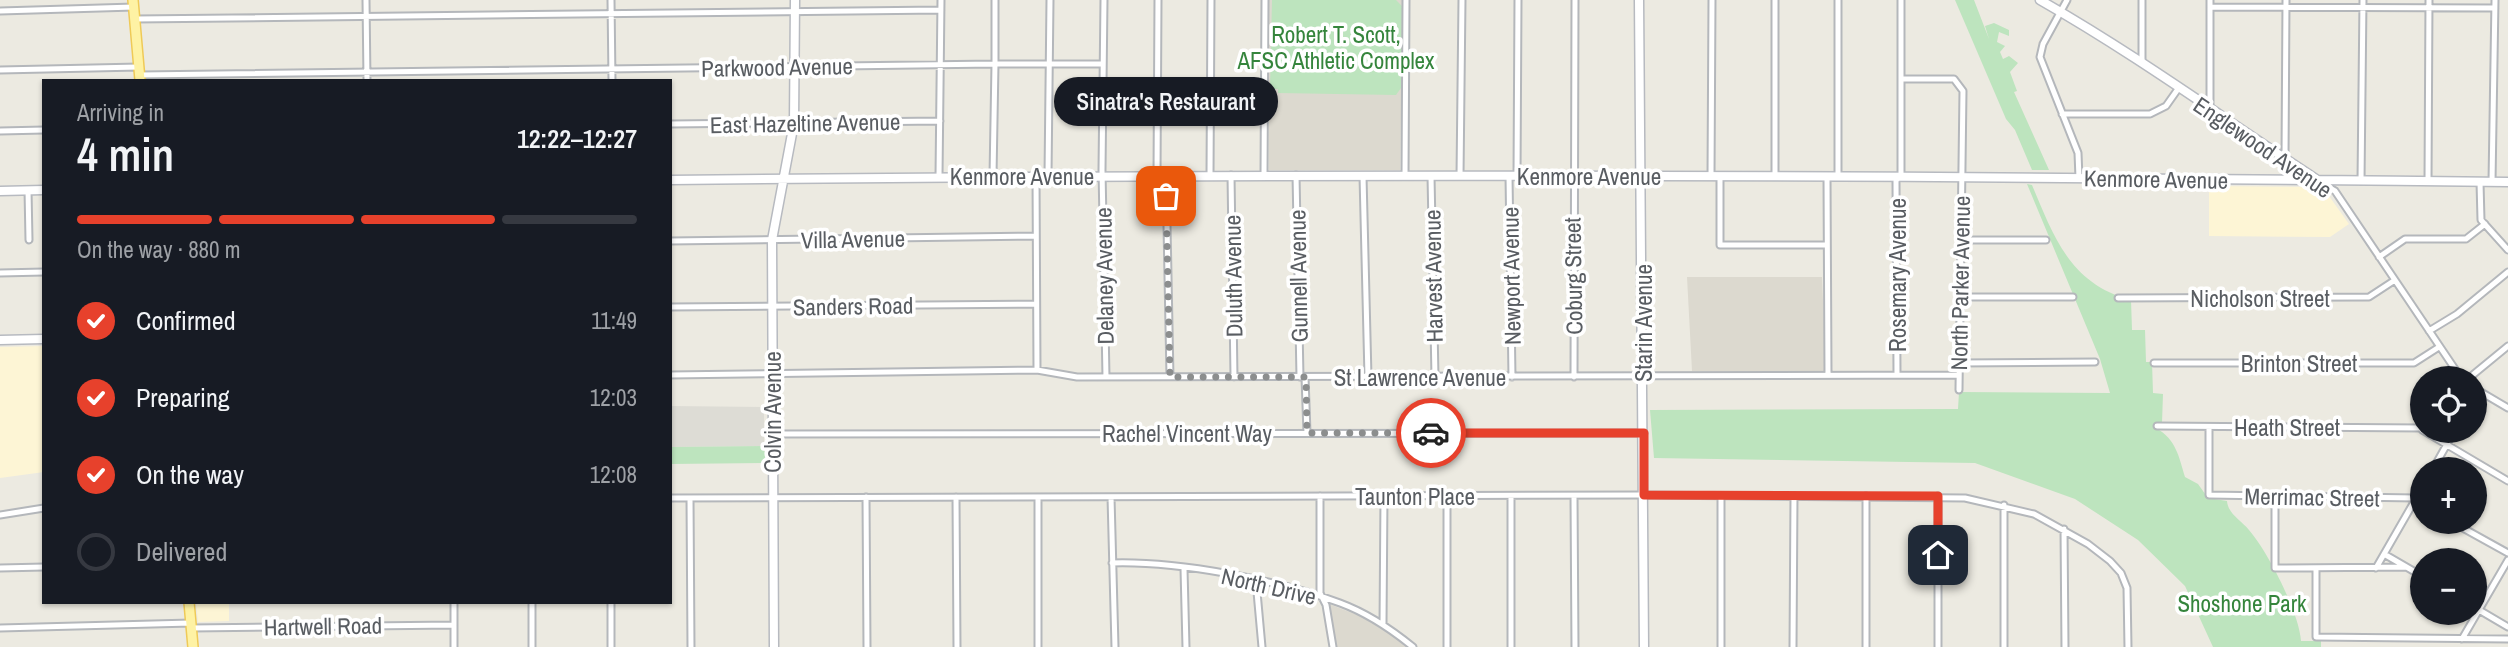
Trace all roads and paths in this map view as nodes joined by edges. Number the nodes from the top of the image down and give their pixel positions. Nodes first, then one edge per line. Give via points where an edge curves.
1 (366, 0) edge
2 (611, 0) edge
3 (795, 0) edge
4 (941, 0) edge
5 (995, 0) edge
6 (1050, 0) edge
7 (1104, 0) edge
8 (1158, 0) edge
9 (1211, 0) edge
10 (1265, 0) edge
11 (1406, 0) edge
12 (1462, 0) edge
13 (1518, 0) edge
14 (1575, 0) edge
15 (1639, 0) edge
16 (1712, 0) edge
17 (1775, 0) edge
18 (1838, 0) edge
19 (1901, 0) edge
20 (2040, 0) edge
21 (2067, 0) edge
22 (2142, 0) edge
23 (2363, 0) edge
24 (2430, 0) edge
25 (2495, 0) edge
26 (2210, 3) edge
27 (133, 4) edge
28 (2286, 4) edge
29 (2362, 8) junction
30 (2429, 8) junction
31 (2495, 8) junction
32 (0, 10) edge
33 (941, 10) junction
34 (795, 11) junction
35 (2060, 12) junction
36 (611, 13) junction
37 (366, 16) junction
38 (135, 19) junction
39 (1049, 63) junction
40 (2142, 63) junction
41 (994, 64) junction
42 (1103, 64) junction
43 (940, 65) junction
44 (794, 67) junction
45 (612, 69) junction
46 (0, 70) edge
47 (367, 72) junction
48 (140, 74) edge
49 (367, 79) edge
50 (612, 79) edge
51 (1901, 79) junction
52 (2178, 89) junction
53 (2210, 111) junction
54 (2062, 114) junction
55 (940, 121) junction
56 (794, 123) junction
57 (672, 124) edge
58 (42, 130) edge
59 (0, 131) edge
60 (2285, 159) junction
61 (1035, 175) junction
62 (1048, 175) junction
63 (1102, 175) junction
64 (1161, 175) junction
65 (1210, 175) junction
66 (1231, 175) junction
67 (1264, 175) junction
68 (939, 176) junction
69 (993, 176) junction
70 (1296, 176) junction
71 (1363, 176) junction
72 (1405, 176) junction
73 (1431, 176) junction
74 (1460, 176) junction
75 (1513, 176) junction
76 (1574, 176) junction
77 (1643, 176) junction
78 (1716, 176) junction
79 (1775, 176) junction
80 (1827, 176) junction
81 (1838, 176) junction
82 (1899, 176) junction
83 (1963, 177) junction
84 (782, 178) junction
85 (2080, 178) junction
86 (672, 180) edge
87 (2318, 180) junction
88 (2361, 181) junction
89 (2428, 181) junction
90 (2480, 182) junction
91 (2493, 182) junction
92 (2508, 182) edge
93 (28, 190) junction
94 (42, 190) edge
95 (0, 191) edge
96 (2485, 224) junction
97 (1036, 236) junction
98 (29, 240) dead end
99 (772, 240) junction
100 (1961, 240) junction
101 (2046, 240) dead end
102 (672, 241) edge
103 (1827, 244) junction
104 (2508, 250) edge
105 (2379, 257) junction
106 (42, 272) edge
107 (2508, 272) edge
108 (0, 274) edge
109 (2395, 280) junction
110 (1960, 297) junction
111 (2073, 297) dead end
112 (2118, 298) dead end
113 (1036, 304) junction
114 (672, 307) edge
115 (772, 307) junction
116 (2429, 331) junction
117 (42, 339) edge
118 (0, 340) edge
119 (2508, 346) edge
120 (2439, 347) junction
121 (2095, 362) dead end
122 (1959, 363) junction
123 (2154, 363) dead end
124 (2453, 366) edge
125 (2484, 366) edge
126 (1037, 370) junction
127 (772, 374) junction
128 (672, 375) edge
129 (1828, 375) junction
130 (1897, 375) junction
131 (1959, 375) junction
132 (1644, 376) junction
133 (1105, 377) junction
134 (1170, 377) junction
135 (1234, 377) junction
136 (1303, 377) junction
137 (1368, 377) junction
138 (1435, 377) junction
139 (1512, 377) junction
140 (1574, 377) junction
141 (1959, 390) dead end
142 (2487, 396) edge
143 (2508, 408) edge
144 (2157, 426) dead end
145 (2209, 426) junction
146 (2410, 429) edge
147 (1307, 433) junction
148 (1644, 433) junction
149 (773, 434) junction
150 (2444, 443) edge
151 (2447, 445) junction
152 (2440, 457) edge
153 (2508, 481) edge
154 (1644, 495) junction
155 (1320, 496) junction
156 (1384, 496) junction
157 (1447, 496) junction
158 (1511, 496) junction
159 (1574, 496) junction
160 (1721, 496) junction
161 (1794, 496) junction
162 (1866, 496) junction
163 (1938, 496) junction
164 (956, 497) junction
165 (1038, 497) junction
166 (1111, 497) junction
167 (2275, 497) junction
168 (672, 498) edge
169 (690, 498) junction
170 (773, 498) junction
171 (866, 498) junction
172 (2410, 500) edge
173 (2004, 505) junction
174 (42, 508) edge
175 (2410, 509) edge
176 (0, 515) edge
177 (2064, 529) junction
178 (2473, 534) edge
179 (2384, 554) junction
180 (2508, 554) edge
181 (2508, 560) edge
182 (1112, 563) junction
183 (42, 567) edge
184 (2406, 567) junction
185 (0, 568) edge
186 (2316, 568) junction
187 (2376, 568) junction
188 (1184, 569) junction
189 (2410, 569) edge
190 (1256, 581) junction
191 (2487, 593) edge
192 (1321, 597) junction
193 (189, 604) edge
194 (454, 604) edge
195 (532, 604) edge
196 (611, 604) edge
197 (2487, 614) edge
198 (191, 625) junction
199 (454, 625) junction
200 (1383, 625) junction
201 (2469, 625) edge
202 (2508, 627) edge
203 (0, 628) edge
204 (2462, 639) junction
205 (2508, 639) edge
206 (193, 647) edge
207 (454, 647) edge
208 (533, 647) edge
209 (611, 647) edge
210 (691, 647) edge
211 (774, 647) edge
212 (867, 647) edge
213 (957, 647) edge
214 (1038, 647) edge
215 (1115, 647) edge
216 (1186, 647) edge
217 (1262, 647) edge
218 (1334, 647) edge
219 (1413, 647) edge
220 (1447, 647) edge
221 (1511, 647) edge
222 (1575, 647) edge
223 (1644, 647) edge
224 (1721, 647) edge
225 (1793, 647) edge
226 (1866, 647) edge
227 (1937, 647) edge
228 (2004, 647) edge
229 (2065, 647) edge
230 (2128, 647) edge

1 - 37 street
2 - 36 street
3 - 34 main road, Colvin Avenue
4 - 33 street
5 - 41 street
6 - 39 street
7 - 42 street, Delaney Avenue
8 - 64 street
9 - 65 street
10 - 67 street
11 - 72 street
12 - 74 street
13 - 75 street, Newport Avenue
14 - 76 street, Coburg Street
15 - 77 main road, Starin Avenue
16 - 78 street
17 - 79 street
18 - 81 street
19 - 51 street, Rosemary Avenue
20 - 35 main road, Englewood Avenue
21 - 35 street
22 - 40 street
23 - 29 street
24 - 30 street
25 - 31 street
26 - 28 street
26 - 53 street
27 - 32 street
27 - 38 main road
28 - 29 street
28 - 60 street
29 - 30 street
29 - 88 street
30 - 31 street
30 - 89 street
31 - 91 street
33 - 34 street
33 - 43 street
34 - 36 street
34 - 44 main road, Colvin Avenue
35 - 40 main road, Englewood Avenue
35 - 54 street via 2040,57
36 - 37 street
36 - 45 street
37 - 38 street
37 - 47 street
38 - 48 main road
39 - 41 street, Parkwood Avenue
39 - 42 street, Parkwood Avenue
39 - 62 street
40 - 52 main road, Englewood Avenue
41 - 43 street, Parkwood Avenue
41 - 69 street
42 - 63 street, Delaney Avenue
43 - 44 street, Parkwood Avenue
43 - 55 street
44 - 45 street, Parkwood Avenue
44 - 56 main road, Colvin Avenue
45 - 47 street, Parkwood Avenue
45 - 50 street
46 - 48 street, Parkwood Avenue
47 - 48 street, Parkwood Avenue
47 - 49 street
51 - 82 street, Rosemary Avenue
51 - 83 street, North Parker Avenue via 1954,79 1960,84 1964,91
52 - 53 main road, Englewood Avenue
52 - 54 street via 2166,106 2150,114
53 - 60 main road, Englewood Avenue
54 - 85 street via 2078,153
55 - 56 street, East Hazeltine Avenue
55 - 68 street
56 - 57 street, East Hazeltine Avenue
56 - 84 main road, Colvin Avenue
58 - 59 street
60 - 87 main road, Englewood Avenue
61 - 62 main road, Kenmore Avenue
61 - 69 main road, Kenmore Avenue
61 - 97 street
62 - 63 main road, Kenmore Avenue
63 - 64 main road, Kenmore Avenue
63 - 133 street, Delaney Avenue
64 - 65 main road, Kenmore Avenue
64 - 134 street
65 - 66 main road, Kenmore Avenue
66 - 67 main road, Kenmore Avenue
66 - 135 street, Duluth Avenue
67 - 70 main road, Kenmore Avenue
68 - 69 main road, Kenmore Avenue
68 - 84 main road, Kenmore Avenue
70 - 71 main road, Kenmore Avenue
70 - 136 street, Gunnell Avenue
71 - 72 main road, Kenmore Avenue
71 - 137 street
72 - 73 main road, Kenmore Avenue
73 - 74 main road, Kenmore Avenue
73 - 138 street, Harvest Avenue
74 - 75 main road, Kenmore Avenue
75 - 76 main road, Kenmore Avenue
75 - 139 street, Newport Avenue
76 - 77 main road, Kenmore Avenue
76 - 140 street, Coburg Street
77 - 78 main road, Kenmore Avenue
77 - 132 main road, Starin Avenue
78 - 79 main road, Kenmore Avenue
78 - 103 street via 1720,245
79 - 80 main road, Kenmore Avenue
80 - 81 main road, Kenmore Avenue
80 - 103 street
81 - 82 main road, Kenmore Avenue
82 - 83 main road, Kenmore Avenue
82 - 130 street, Rosemary Avenue
83 - 85 main road, Kenmore Avenue
83 - 100 street, North Parker Avenue
84 - 86 main road, Kenmore Avenue
84 - 99 main road, Colvin Avenue
85 - 87 main road, Kenmore Avenue
87 - 88 main road, Kenmore Avenue
87 - 105 street, Englewood Avenue via 2335,191
88 - 89 main road, Kenmore Avenue
89 - 90 main road, Kenmore Avenue
90 - 91 main road, Kenmore Avenue
90 - 96 street via 2480,213
91 - 92 main road, Kenmore Avenue
93 - 94 main road
93 - 95 main road
93 - 98 street
96 - 104 street
96 - 105 street via 2466,239 2405,240
97 - 99 street, Villa Avenue
97 - 113 street
99 - 102 street, Villa Avenue
99 - 115 main road, Colvin Avenue
100 - 101 street
100 - 110 street, North Parker Avenue
103 - 129 street
105 - 109 street, Englewood Avenue
106 - 108 street
107 - 116 street
109 - 112 street, Nicholson Street via 2369,297
109 - 116 street, Englewood Avenue
110 - 111 street
110 - 122 street, North Parker Avenue
113 - 115 street, Sanders Road
113 - 126 street
114 - 115 street, Sanders Road
115 - 127 main road, Colvin Avenue
116 - 120 street, Englewood Avenue
117 - 118 main road
119 - 125 street
120 - 123 street, Brinton Street via 2414,363
120 - 124 street, Englewood Avenue
121 - 122 street
122 - 131 street, North Parker Avenue
126 - 127 street, St Lawrence Avenue
126 - 133 street, St Lawrence Avenue
127 - 128 street, St Lawrence Avenue
127 - 149 main road, Colvin Avenue
129 - 130 street, St Lawrence Avenue
129 - 132 street, St Lawrence Avenue
130 - 131 street, St Lawrence Avenue
131 - 141 street, North Parker Avenue
132 - 140 street, St Lawrence Avenue
132 - 148 main road, Starin Avenue
133 - 134 street, St Lawrence Avenue
134 - 135 street, St Lawrence Avenue
135 - 136 street, St Lawrence Avenue
136 - 137 street, St Lawrence Avenue
136 - 147 street, Gunnell Avenue
137 - 138 street, St Lawrence Avenue
138 - 139 street, St Lawrence Avenue
139 - 140 street, St Lawrence Avenue
142 - 143 street
144 - 145 street, Heath Street
145 - 146 street, Heath Street
145 - 167 street, Merrimac Street via 2209,495
147 - 148 street, Rachel Vincent Way
147 - 149 street, Rachel Vincent Way
148 - 154 main road, Starin Avenue
149 - 170 main road, Colvin Avenue
150 - 151 street, Heath Street
151 - 152 street
151 - 153 street, Heath Street
154 - 159 street, Taunton Place
154 - 160 street, Taunton Place
154 - 223 main road, Starin Avenue
155 - 156 street, Taunton Place
155 - 166 street, Taunton Place
155 - 192 street
156 - 157 street, Taunton Place
156 - 200 street
157 - 158 street, Taunton Place
157 - 220 street
158 - 159 street, Taunton Place
158 - 221 street
159 - 222 street
160 - 161 street, Taunton Place
160 - 224 street
161 - 162 street, Taunton Place
161 - 225 street
162 - 163 street, Taunton Place
162 - 226 street
163 - 173 street, Taunton Place
163 - 227 street
164 - 165 street, Taunton Place
164 - 171 street, Taunton Place
164 - 213 street
165 - 166 street, Taunton Place
165 - 214 street
166 - 182 street
167 - 172 street, Merrimac Street
167 - 186 street via 2275,568
168 - 169 street, Taunton Place
169 - 170 street, Taunton Place
169 - 210 street
170 - 171 street, Taunton Place
170 - 211 main road, Colvin Avenue
171 - 212 street
173 - 177 street, Taunton Place
173 - 228 street
174 - 176 street
175 - 179 street
177 - 229 street
177 - 230 street, Taunton Place via 2121,573 2127,589
178 - 180 street
179 - 184 street
179 - 187 street
181 - 191 street
182 - 188 street, North Drive
182 - 215 street
183 - 185 street
184 - 187 street
184 - 189 street
186 - 187 street
186 - 204 street via 2316,637
188 - 190 street, North Drive
188 - 216 street
190 - 192 street, North Drive
190 - 217 street
192 - 200 street, North Drive
192 - 218 street
193 - 198 main road
194 - 199 street
195 - 208 street
196 - 209 street
197 - 202 street
198 - 199 street, Hartwell Road
198 - 203 street, Hartwell Road
198 - 206 main road
199 - 207 street
200 - 219 street, North Drive
201 - 204 street
204 - 205 street

